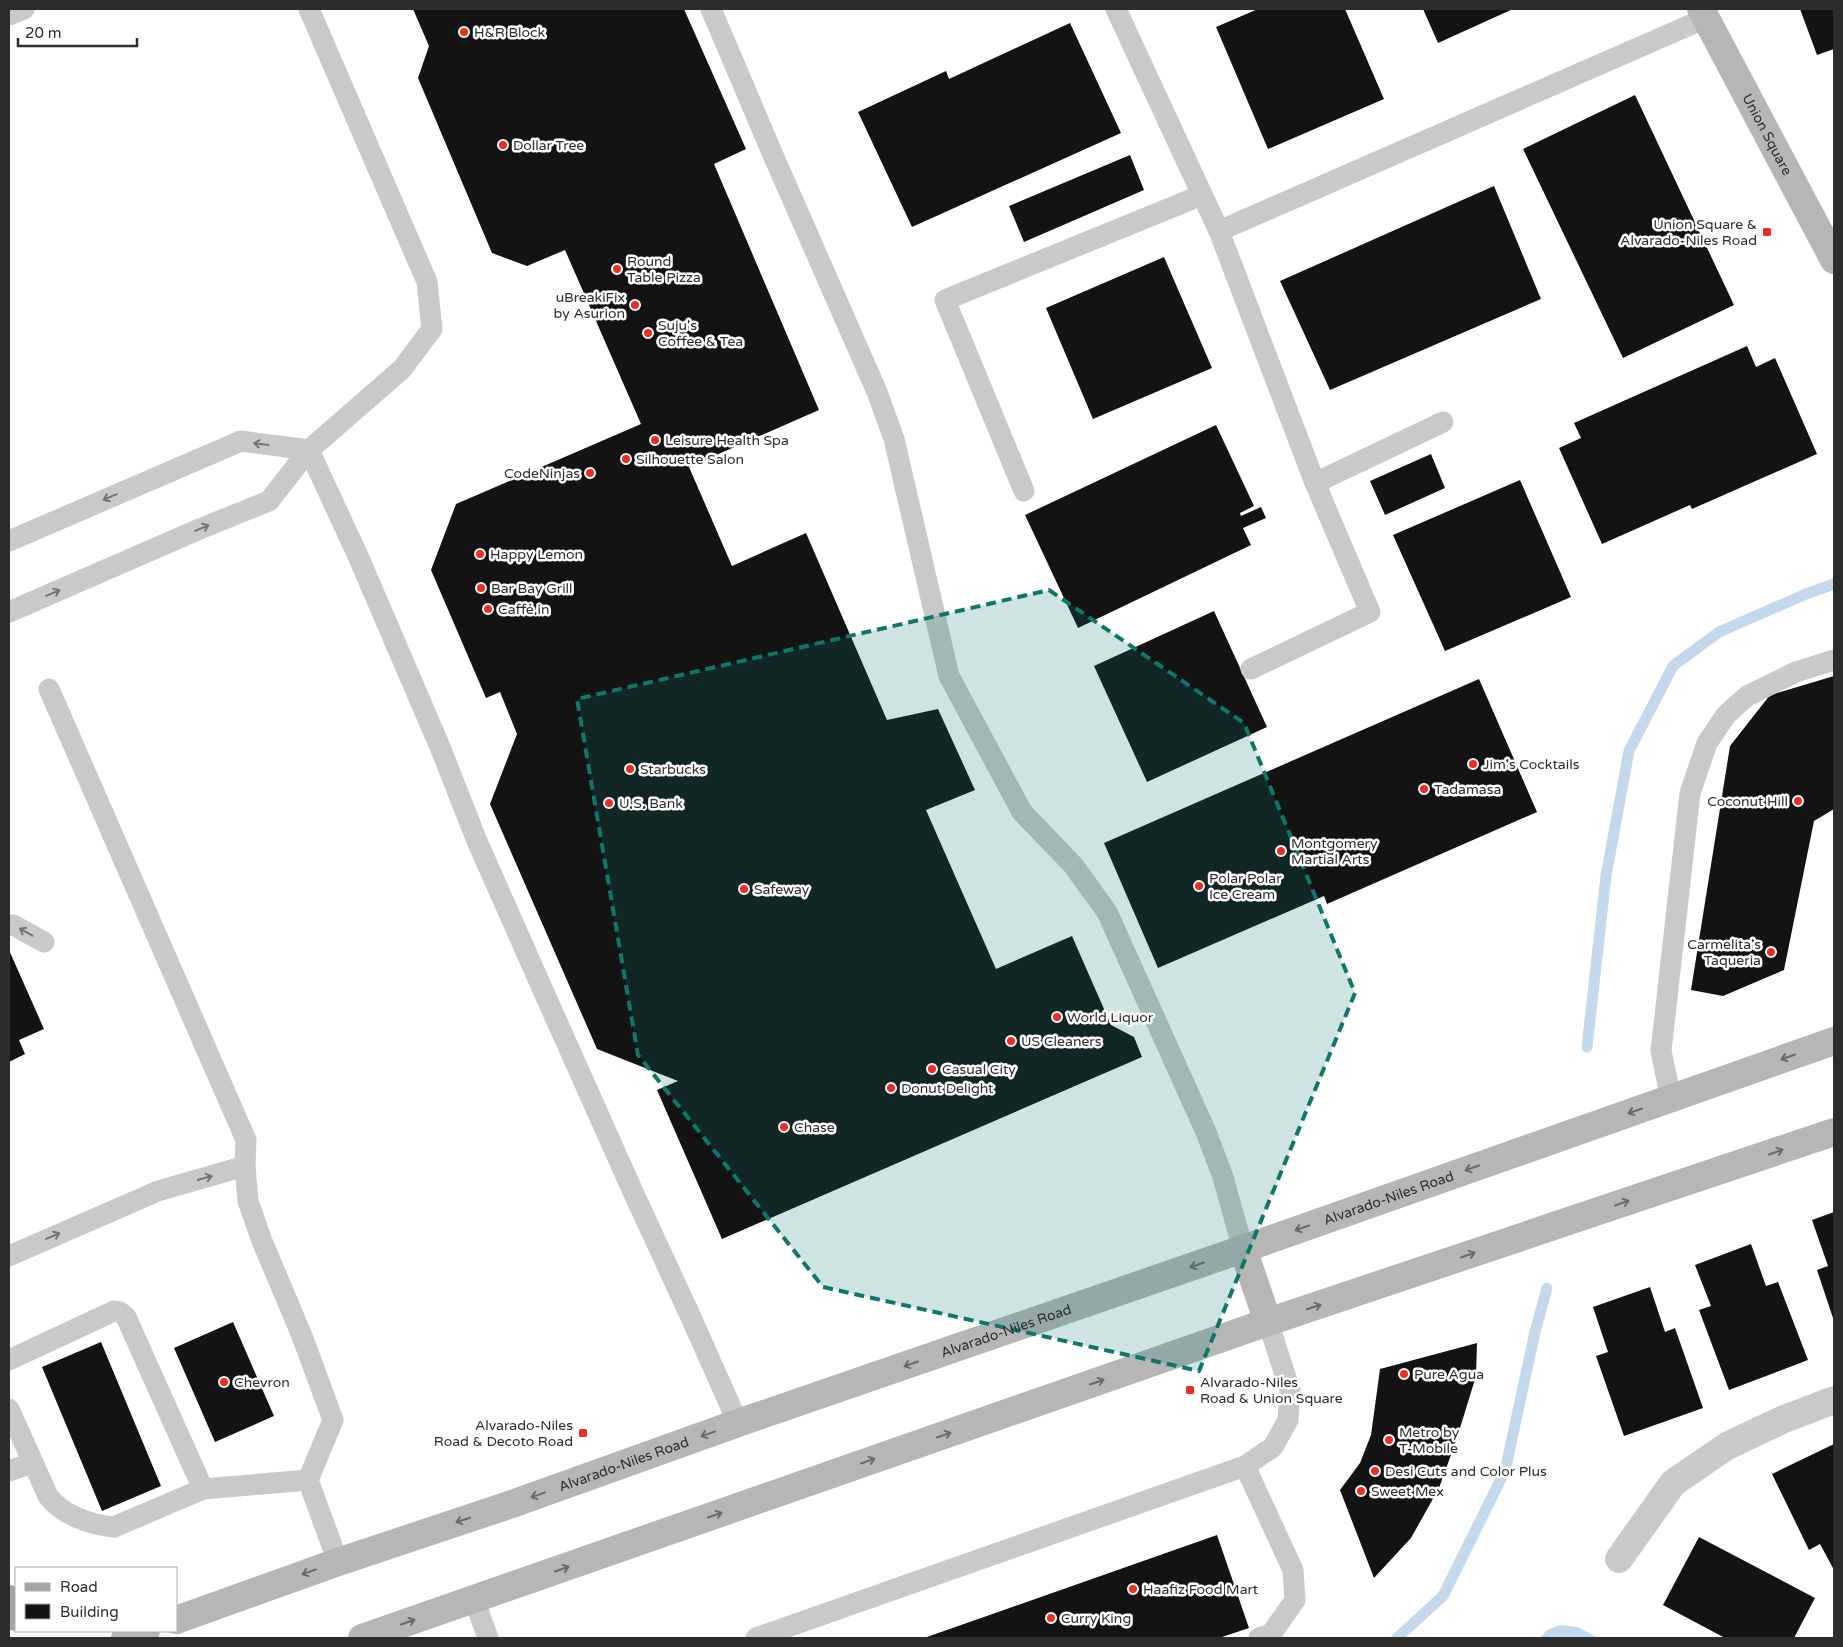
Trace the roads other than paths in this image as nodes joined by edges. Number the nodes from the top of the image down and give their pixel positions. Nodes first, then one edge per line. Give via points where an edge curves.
1 (24, 9) edge
2 (308, 9) edge
3 (711, 9) edge
4 (1116, 9) edge
5 (1703, 14) edge
6 (9, 15) edge
7 (1202, 195) junction
8 (1219, 231) junction
9 (1834, 260) edge
10 (1443, 422) dead end
11 (309, 450) junction
12 (1315, 483) junction
13 (1024, 491) dead end
14 (9, 541) edge
15 (9, 612) edge
16 (1834, 660) edge
17 (1251, 669) dead end
18 (49, 689) dead end
19 (9, 925) edge
20 (44, 942) dead end
21 (1834, 1041) edge
22 (1671, 1099) junction
23 (1834, 1132) edge
24 (246, 1166) junction
25 (1243, 1249) junction
26 (9, 1256) edge
27 (1268, 1322) junction
28 (9, 1360) edge
29 (1834, 1400) edge
30 (9, 1409) edge
31 (738, 1424) junction
32 (32, 1463) junction
33 (1245, 1466) junction
34 (9, 1471) edge
35 (308, 1480) junction
36 (203, 1489) junction
37 (1619, 1559) dead end
38 (338, 1562) junction
39 (9, 1599) edge
40 (474, 1599) junction
41 (15, 1614) edge
42 (178, 1619) edge
43 (143, 1632) edge
44 (125, 1638) edge
45 (362, 1638) edge
46 (488, 1638) edge
47 (756, 1638) edge
48 (1259, 1638) edge

1 - 6 lane
2 - 11 lane via 427,282 432,329 402,369
3 - 25 lane via 891,431 950,676 1022,812 1073,865 1107,912 1206,1132
4 - 7 lane
5 - 8 lane
5 - 9 main road, Union Square
7 - 8 lane
7 - 13 lane via 945,300
8 - 12 lane
10 - 12 lane
11 -> 14 lane via 240,441
15 -> 11 lane via 269,501
11 - 31 lane via 358,556 553,1014
12 - 17 lane via 1370,612
16 - 22 lane via 1796,672 1747,696 1726,715 1707,743 1690,793 1661,1051
18 - 24 lane via 246,1140
20 -> 19 lane
21 -> 22 main road, Alvarado-Niles Road
22 -> 25 main road, Alvarado-Niles Road
27 -> 23 main road
26 -> 24 lane via 158,1192
24 - 35 lane via 248,1201 333,1420
25 - 27 main road
25 -> 31 main road, Alvarado-Niles Road
27 - 33 lane via 1290,1390 1288,1420 1274,1447
40 -> 27 main road
28 - 36 lane via 114,1311 120,1312 126,1317
29 - 37 street via 1727,1446 1673,1484
30 - 32 lane
31 -> 38 main road, Alvarado-Niles Road
32 - 34 lane
32 - 36 lane via 55,1506 102,1526 114,1527
33 - 47 lane
33 - 48 lane via 1293,1570 1295,1600 1270,1634
35 - 36 lane
35 - 38 lane
38 -> 42 main road, Alvarado-Niles Road
39 - 41 main road
45 -> 40 main road
40 - 46 lane
43 - 44 main road

